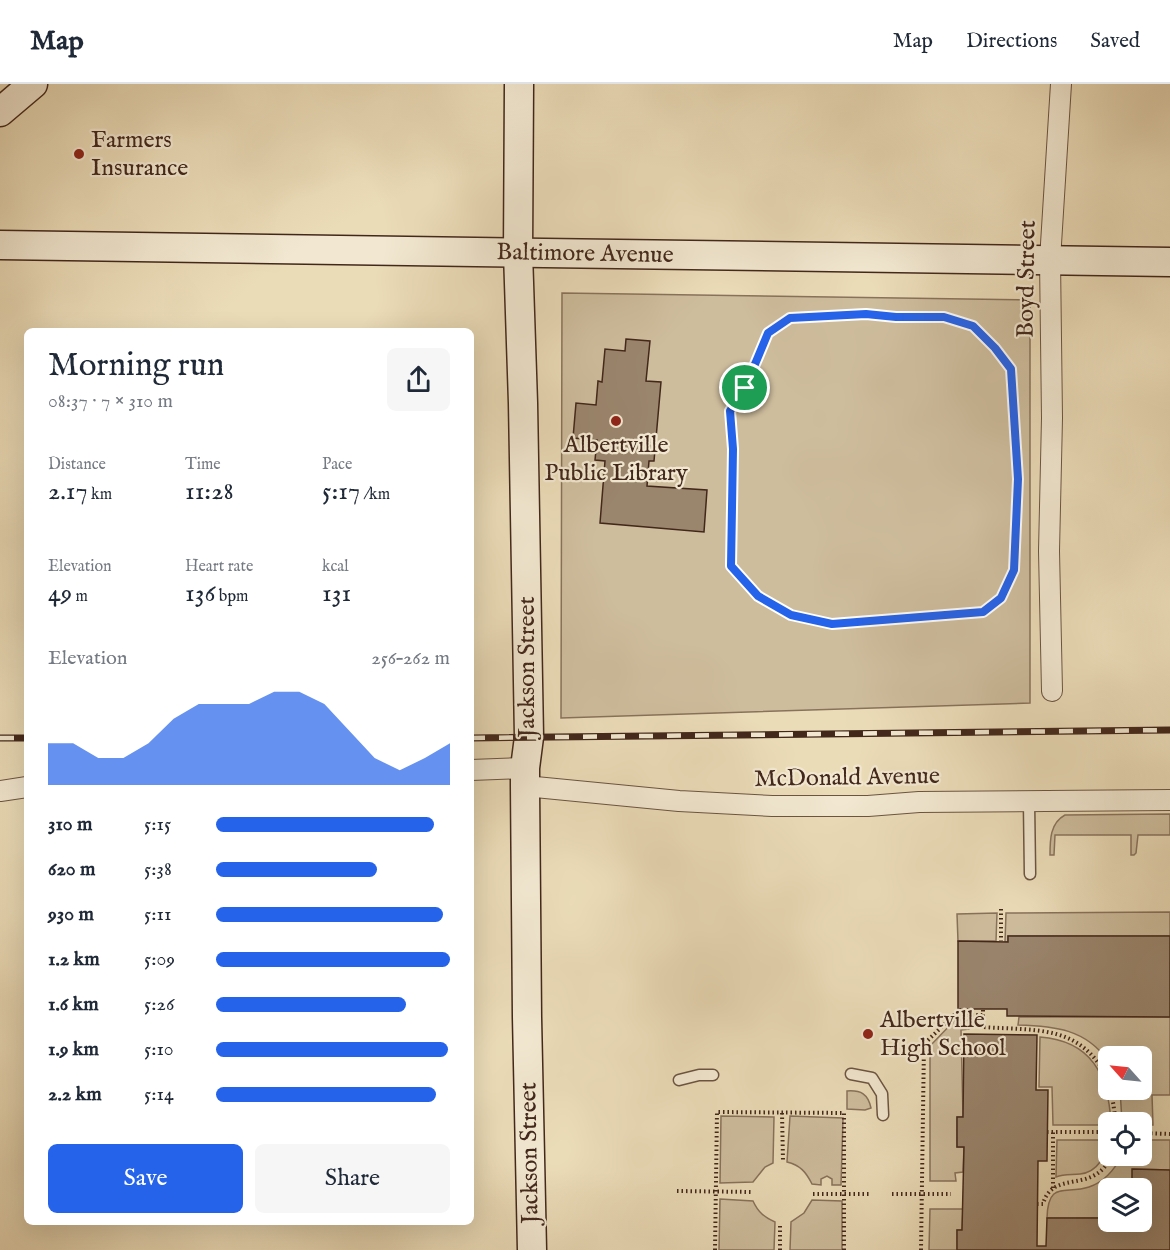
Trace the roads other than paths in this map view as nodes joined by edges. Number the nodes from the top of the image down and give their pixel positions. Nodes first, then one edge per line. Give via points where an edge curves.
1 (33, 84) edge
2 (519, 84) edge
3 (1061, 84) edge
4 (0, 112) edge
5 (0, 245) edge
6 (518, 253) junction
7 (1050, 260) junction
8 (1170, 262) edge
9 (1052, 691) dead end
10 (474, 770) edge
11 (525, 777) junction
12 (24, 787) edge
13 (0, 791) edge
14 (1170, 800) edge
15 (1029, 802) junction
16 (1030, 874) dead end
17 (851, 1074) dead end
18 (713, 1075) dead end
19 (679, 1080) dead end
20 (883, 1115) dead end
21 (532, 1250) edge

1 - 4 main road
2 - 6 main road, Jackson Street
3 - 7 street, Boyd Street
5 - 6 main road, Baltimore Avenue
6 - 7 main road, Baltimore Avenue
6 - 11 main road, Jackson Street via 529,737
7 - 8 main road, Baltimore Avenue
7 - 9 street, Boyd Street
10 - 11 street, McDonald Avenue
11 - 15 street, McDonald Avenue via 679,801 772,806
11 - 21 main road, Jackson Street
12 - 13 street
14 - 15 street, McDonald Avenue
15 - 16 lane
17 - 20 lane via 872,1078 882,1094
18 - 19 lane

